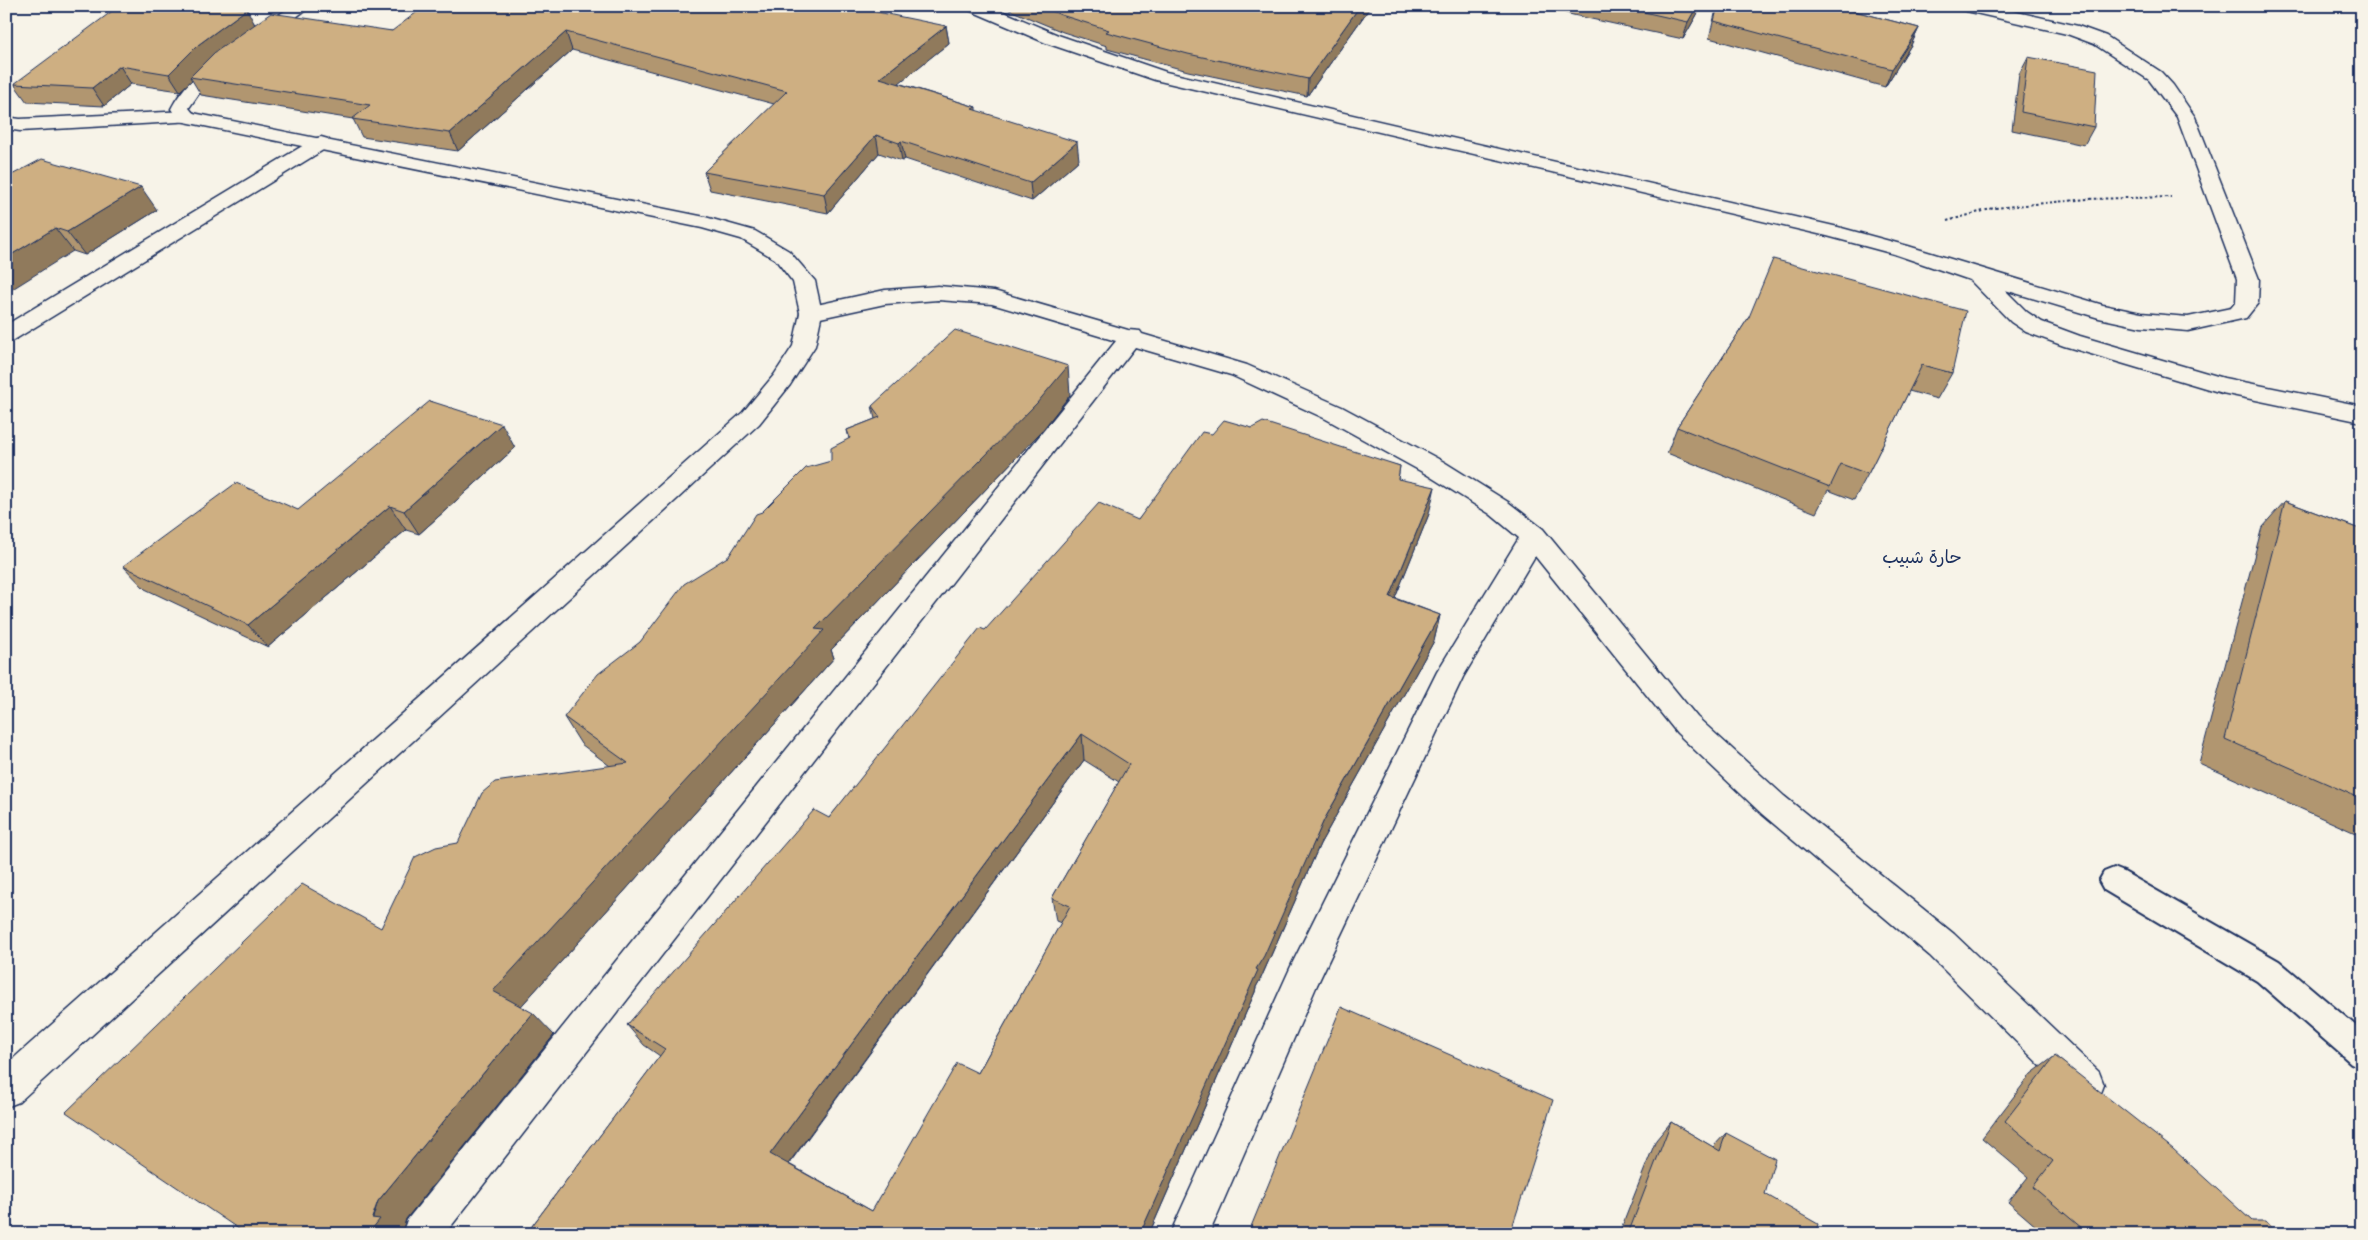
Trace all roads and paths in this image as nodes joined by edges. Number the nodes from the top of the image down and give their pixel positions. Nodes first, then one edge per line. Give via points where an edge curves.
1 (303, 6) edge
2 (975, 6) edge
3 (1968, 6) edge
4 (187, 117) junction
5 (6, 123) edge
6 (321, 143) junction
7 (2216, 196) junction
8 (1901, 250) junction
9 (1978, 275) junction
10 (811, 313) junction
11 (6, 335) edge
12 (1132, 336) junction
13 (2362, 414) edge
14 (1534, 536) junction
15 (2114, 881) dead end
16 (2362, 1052) edge
17 (6, 1089) edge
18 (2103, 1100) edge
19 (420, 1234) edge
20 (1189, 1234) edge

1 - 4 street via 195,85 180,109
2 - 8 street via 1052,38 1161,76 1668,192
3 - 7 street via 2072,30 2100,40 2155,76 2186,117
4 - 5 street
4 - 6 street
6 - 10 street via 705,223 748,235 782,254 804,281
6 - 11 street
7 - 8 path via 2087,199 1994,208 1929,227
7 - 9 street via 2248,279 2247,303 2238,313 2188,324 2141,320 2099,311
8 - 9 street
9 - 13 street via 2019,317 2034,327 2072,341 2222,385
10 - 12 street via 885,297 938,293 994,298
10 - 17 street via 804,346 751,418
12 - 14 street via 1239,370 1334,413 1443,473 1499,508
12 - 19 street
14 - 18 street via 1687,725 1773,805 1942,945
14 - 20 street via 1451,672 1304,974
15 - 16 lane via 2268,970

